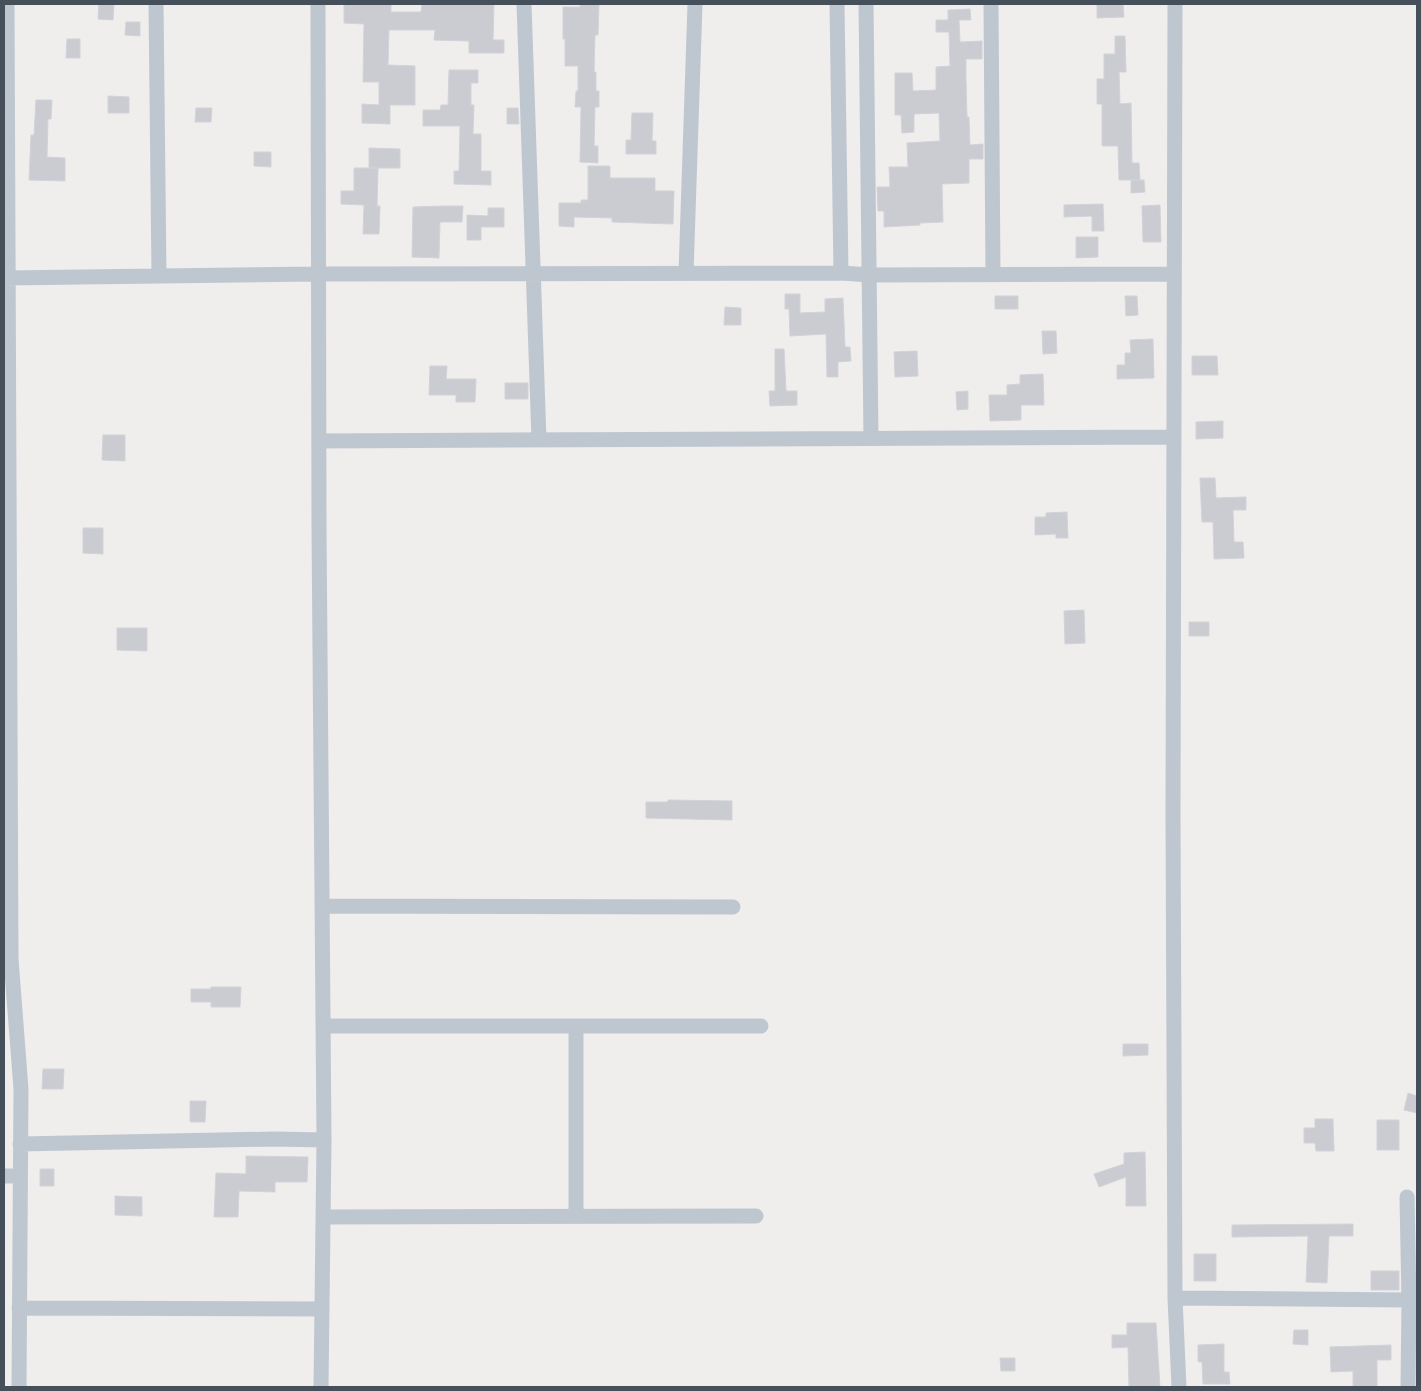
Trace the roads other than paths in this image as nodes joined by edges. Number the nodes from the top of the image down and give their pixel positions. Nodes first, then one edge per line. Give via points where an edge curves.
1 (7, 4) edge
2 (156, 4) edge
3 (318, 4) edge
4 (524, 4) edge
5 (695, 4) edge
6 (837, 4) edge
7 (866, 4) edge
8 (991, 4) edge
9 (1174, 4) edge
10 (841, 272) junction
11 (686, 273) junction
12 (318, 274) junction
13 (533, 274) junction
14 (1174, 274) junction
15 (869, 275) junction
16 (993, 275) junction
17 (159, 276) junction
18 (6, 278) edge
19 (1174, 437) junction
20 (871, 438) junction
21 (539, 440) junction
22 (318, 441) junction
23 (6, 458) edge
24 (7, 786) edge
25 (322, 906) junction
26 (733, 907) dead end
27 (10, 1020) edge
28 (323, 1026) junction
29 (576, 1026) junction
30 (761, 1026) dead end
31 (324, 1140) junction
32 (20, 1144) junction
33 (4, 1176) edge
34 (20, 1176) junction
35 (1406, 1196) dead end
36 (576, 1216) junction
37 (756, 1216) dead end
38 (323, 1217) junction
39 (1176, 1298) junction
40 (1409, 1300) junction
41 (19, 1308) junction
42 (322, 1309) junction
43 (11, 1344) edge
44 (19, 1387) edge
45 (321, 1387) edge
46 (1179, 1387) edge
47 (1408, 1387) edge

1 - 18 street
2 - 17 street
3 - 12 street
4 - 13 street
5 - 11 street
6 - 10 street
7 - 15 street
8 - 16 street
9 - 14 street
10 - 11 street
10 - 15 street
11 - 13 street
12 - 13 street
12 - 17 street
12 - 22 street
13 - 21 street
14 - 16 street
14 - 19 street
15 - 16 street
15 - 20 street
17 - 18 street
18 - 23 street
19 - 20 street
19 - 39 street
20 - 21 street
21 - 22 street
22 - 25 street
23 - 24 street
24 - 27 street
25 - 26 street
25 - 28 street
27 - 32 street via 20,1089
28 - 29 street
28 - 31 street
29 - 30 street
29 - 36 street
31 - 32 street
31 - 38 street
32 - 34 street
33 - 34 street
34 - 41 street
35 - 40 street
36 - 37 street
36 - 38 street
38 - 42 street
39 - 40 street
39 - 46 street
40 - 47 street
41 - 42 street
41 - 43 street
42 - 45 street
43 - 44 street

